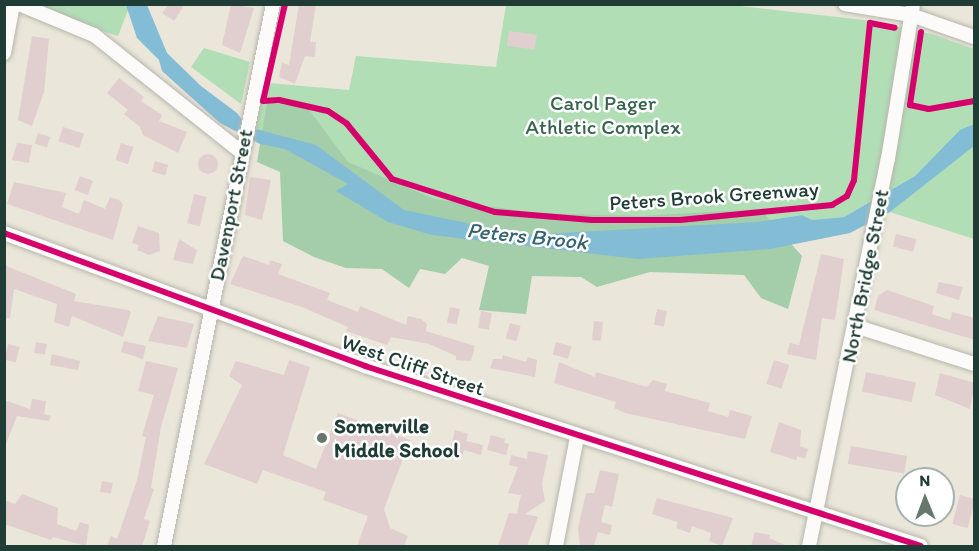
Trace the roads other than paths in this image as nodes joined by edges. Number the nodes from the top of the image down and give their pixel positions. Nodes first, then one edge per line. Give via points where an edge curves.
1 (13, 4) edge
2 (19, 4) edge
3 (273, 4) edge
4 (845, 4) edge
5 (912, 10) edge
6 (975, 37) edge
7 (4, 53) edge
8 (242, 146) junction
9 (4, 233) edge
10 (210, 310) junction
11 (855, 326) junction
12 (975, 364) edge
13 (577, 437) junction
14 (816, 513) junction
15 (164, 546) edge
16 (556, 546) edge
17 (809, 546) edge
18 (921, 546) edge

1 - 7 street
2 - 8 street via 94,35
3 - 8 street, Davenport Street
4 - 5 street
5 - 6 street
5 - 11 street, North Bridge Street
8 - 10 street, Davenport Street
9 - 10 street, West Cliff Street
10 - 13 street, West Cliff Street
10 - 15 street, Davenport Street
11 - 12 street
11 - 14 street, North Bridge Street
13 - 14 street, West Cliff Street
13 - 16 street
14 - 17 street, North Bridge Street
14 - 18 street, West Cliff Street

